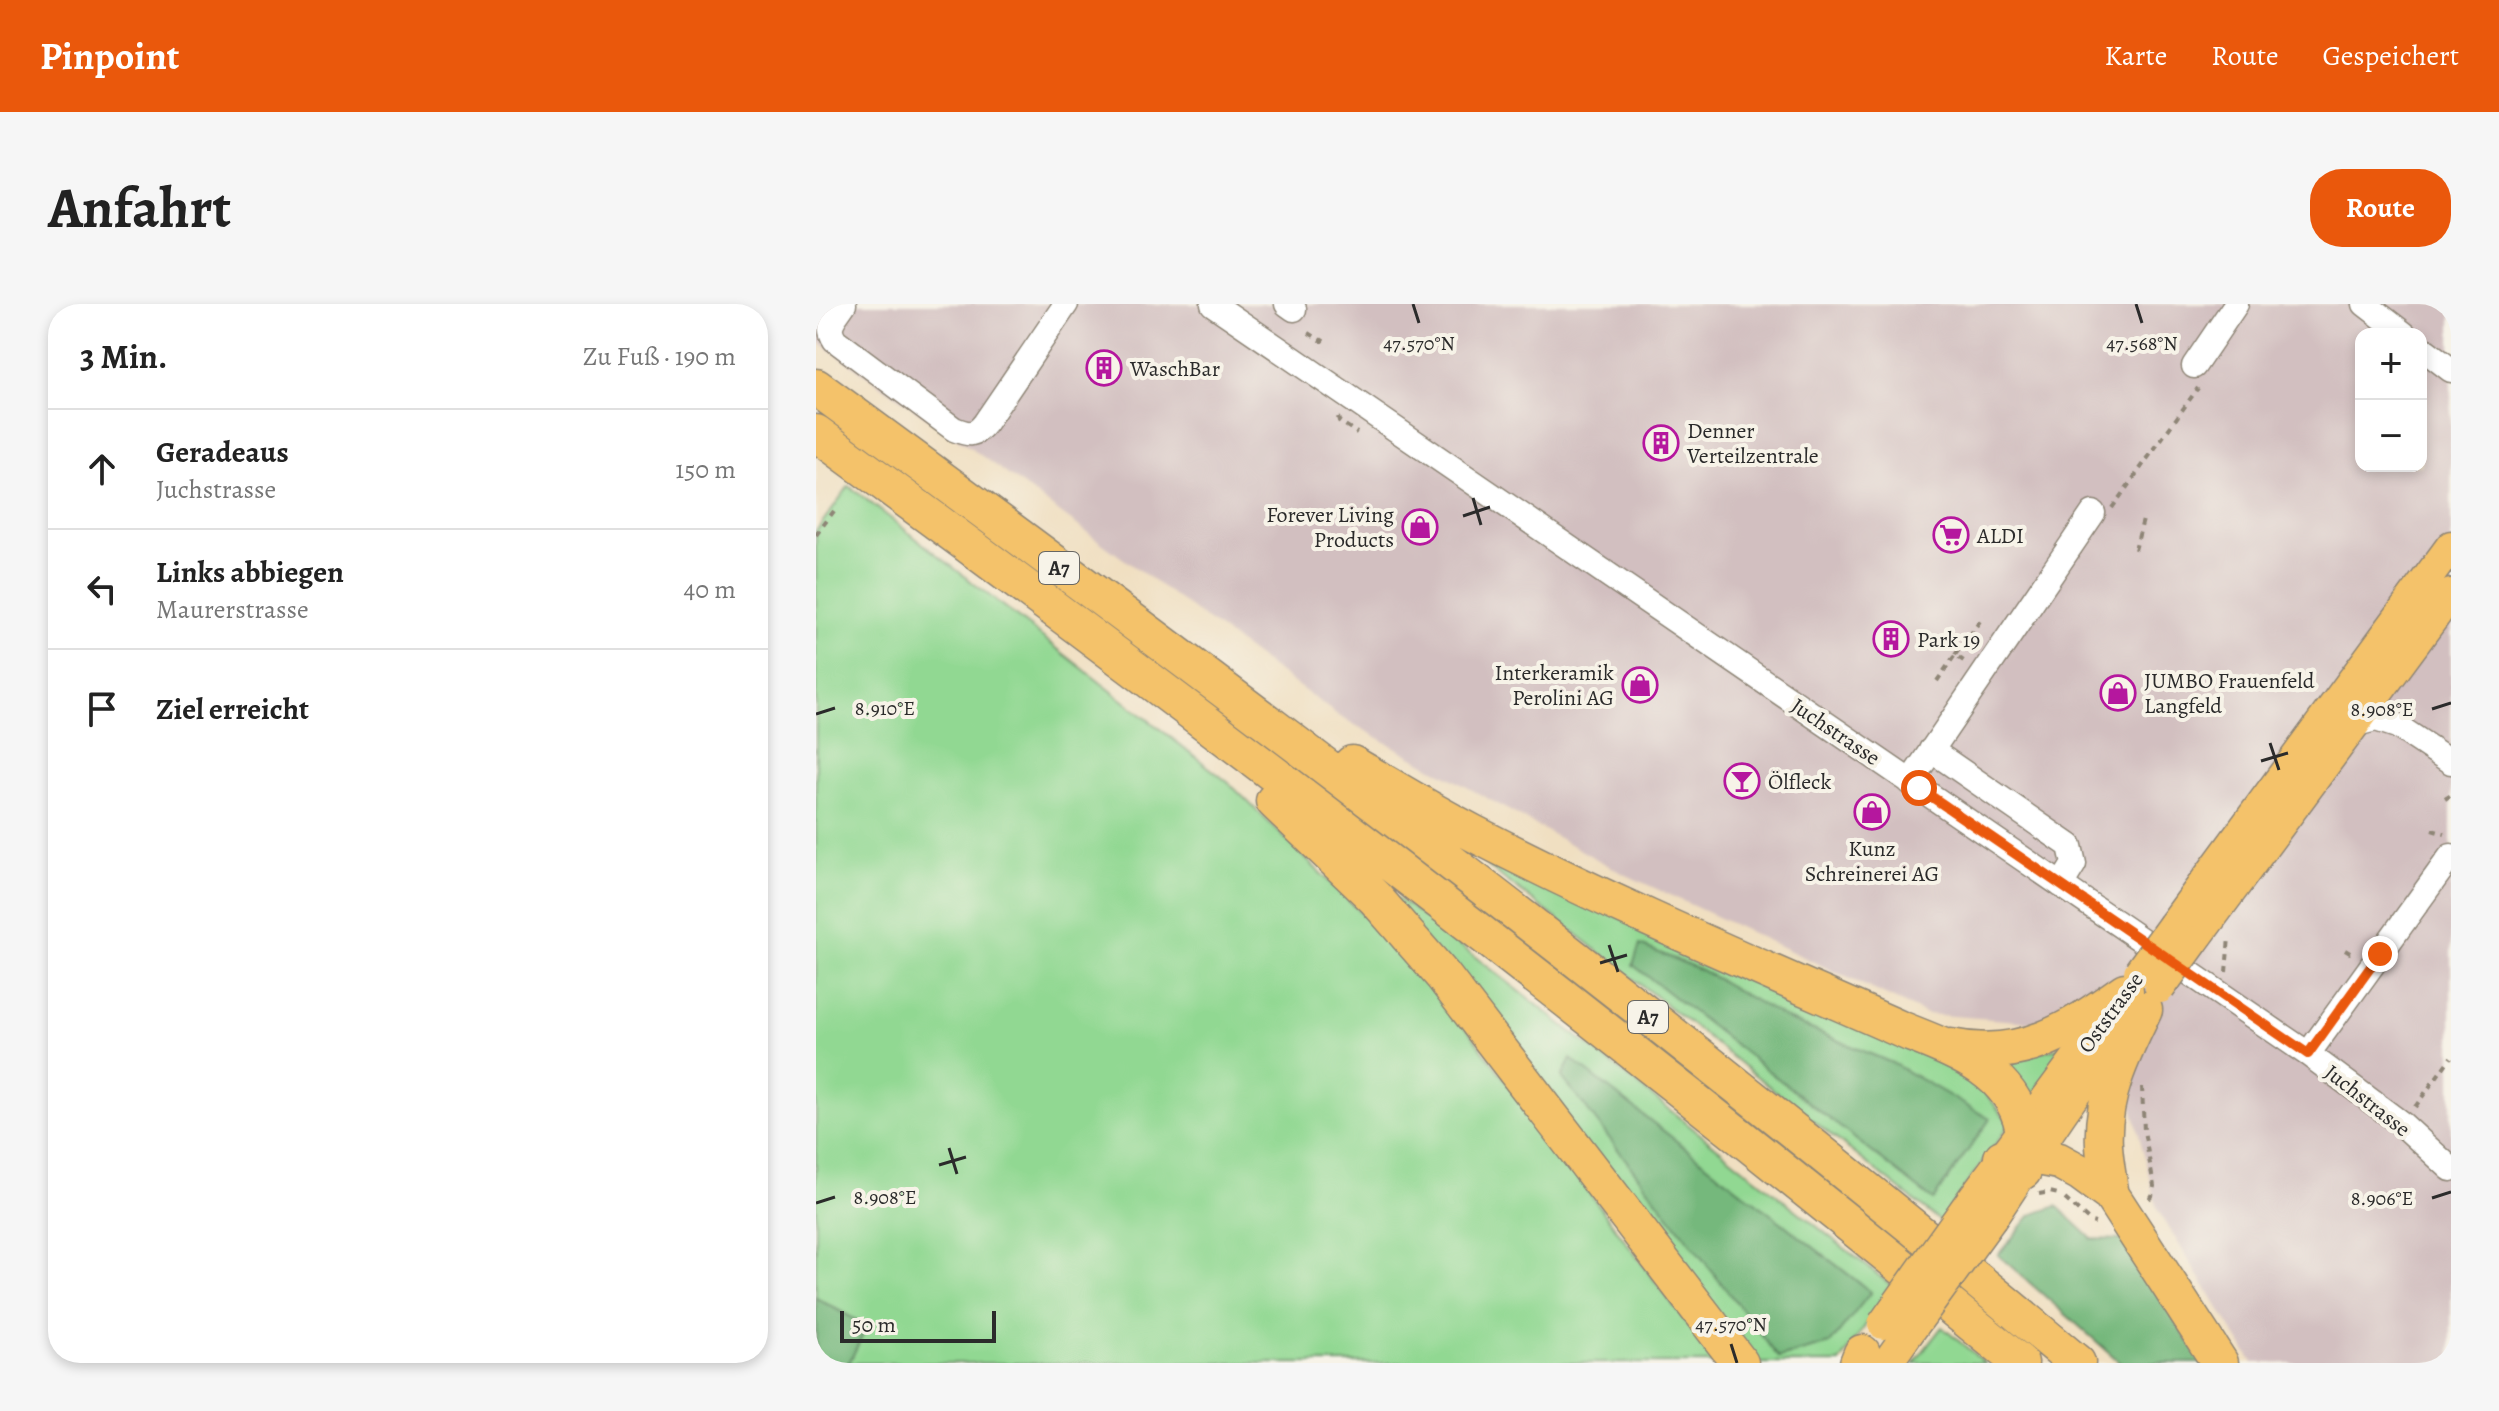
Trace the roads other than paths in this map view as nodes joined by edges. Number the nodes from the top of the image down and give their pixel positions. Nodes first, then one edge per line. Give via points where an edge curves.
1 (844, 304) edge
2 (1066, 304) edge
3 (1213, 304) edge
4 (2236, 304) edge
5 (2365, 304) edge
6 (2396, 328) edge
7 (2427, 352) edge
8 (2451, 370) edge
9 (2197, 375) road end
10 (816, 387) edge
11 (816, 433) edge
12 (2102, 512) road end
13 (2451, 546) edge
14 (2451, 594) edge
15 (1210, 681) junction
16 (1152, 684) junction
17 (2352, 725) junction
18 (1931, 750) junction
19 (2451, 762) edge
20 (1910, 782) junction
21 (2451, 856) edge
22 (2061, 885) junction
23 (2184, 933) junction
24 (2142, 990) junction
25 (1938, 1044) junction
26 (2308, 1054) junction
27 (2023, 1162) junction
28 (2451, 1169) edge
29 (2118, 1208) junction
30 (1875, 1351) edge
31 (1740, 1363) edge
32 (2020, 1363) edge
33 (2077, 1363) edge
34 (2220, 1363) edge

1 - 2 street via 829,324 845,349 887,371 968,435 980,429 1023,351
3 - 20 street, Juchstrasse
4 - 9 street
5 - 6 street
7 - 8 street
10 - 15 highway, A7
11 - 16 highway, A7
12 - 18 street
13 - 23 main road, Oststrasse
14 - 17 main road, Oststrasse
15 - 25 highway, A7 via 1523,859
15 - 33 highway, A7 via 1645,1015
16 - 31 highway, A7 via 1412,938
16 - 32 highway, A7 via 1625,1046
17 - 19 street via 2376,719 2397,726
17 - 23 main road, Oststrasse
18 - 20 street
18 - 22 street via 2070,846 2074,864
20 - 22 street, Juchstrasse
21 - 26 street
22 - 26 street, Juchstrasse
23 - 24 main road, Oststrasse, bridge
24 - 25 highway, A7 via 2035,1044 1978,1051
24 - 27 main road, Oststrasse via 2110,1047
24 - 29 highway via 2107,1108 2104,1145
25 - 27 highway, A7 via 1998,1080 2014,1104
26 - 28 street, Juchstrasse via 2402,1124
27 - 29 highway via 2059,1161 2081,1173
27 - 30 main road, Oststrasse, bridge
29 - 34 highway

